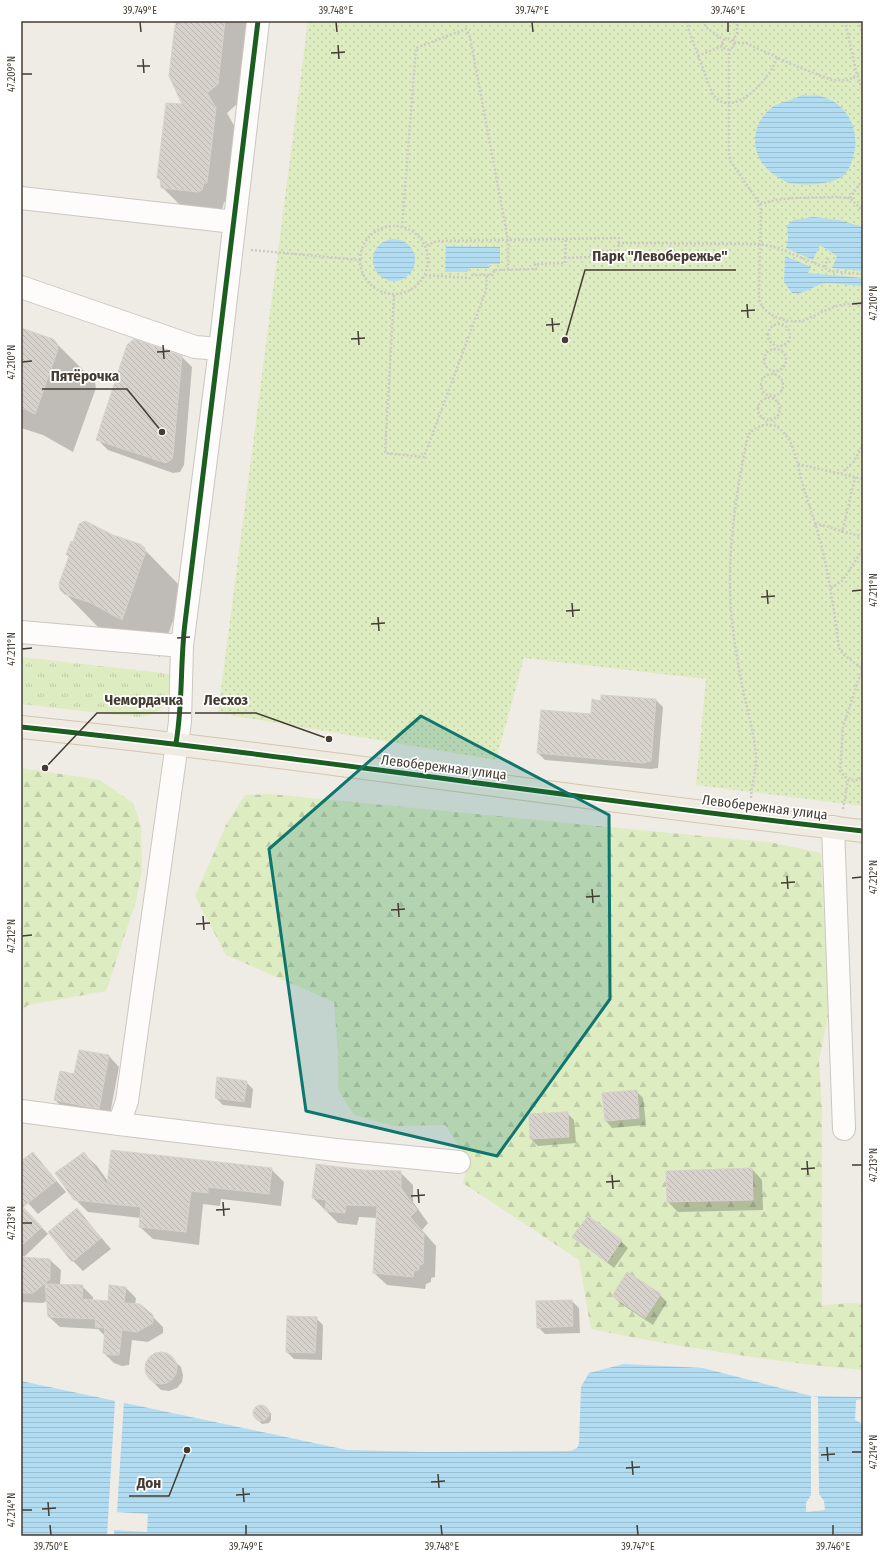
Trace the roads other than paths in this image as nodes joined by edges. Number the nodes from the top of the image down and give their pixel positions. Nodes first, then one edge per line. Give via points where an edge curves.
1 (258, 21) edge
2 (21, 198) edge
3 (234, 222) junction
4 (21, 287) edge
5 (220, 349) junction
6 (21, 632) edge
7 (182, 646) junction
8 (21, 727) edge
9 (176, 743) junction
10 (838, 818) junction
11 (863, 831) edge
12 (21, 1111) edge
13 (119, 1124) junction
14 (844, 1129) dead end
15 (459, 1162) dead end

1 - 3 street
2 - 3 street
3 - 5 street
4 - 5 street via 195,347
5 - 7 street
6 - 7 street
7 - 9 street via 180,722
8 - 9 main road, Левобережная улица
9 - 10 main road, Левобережная улица via 408,775
9 - 13 street via 127,1101
10 - 11 main road, Левобережная улица
10 - 14 street
12 - 13 street
13 - 15 street

